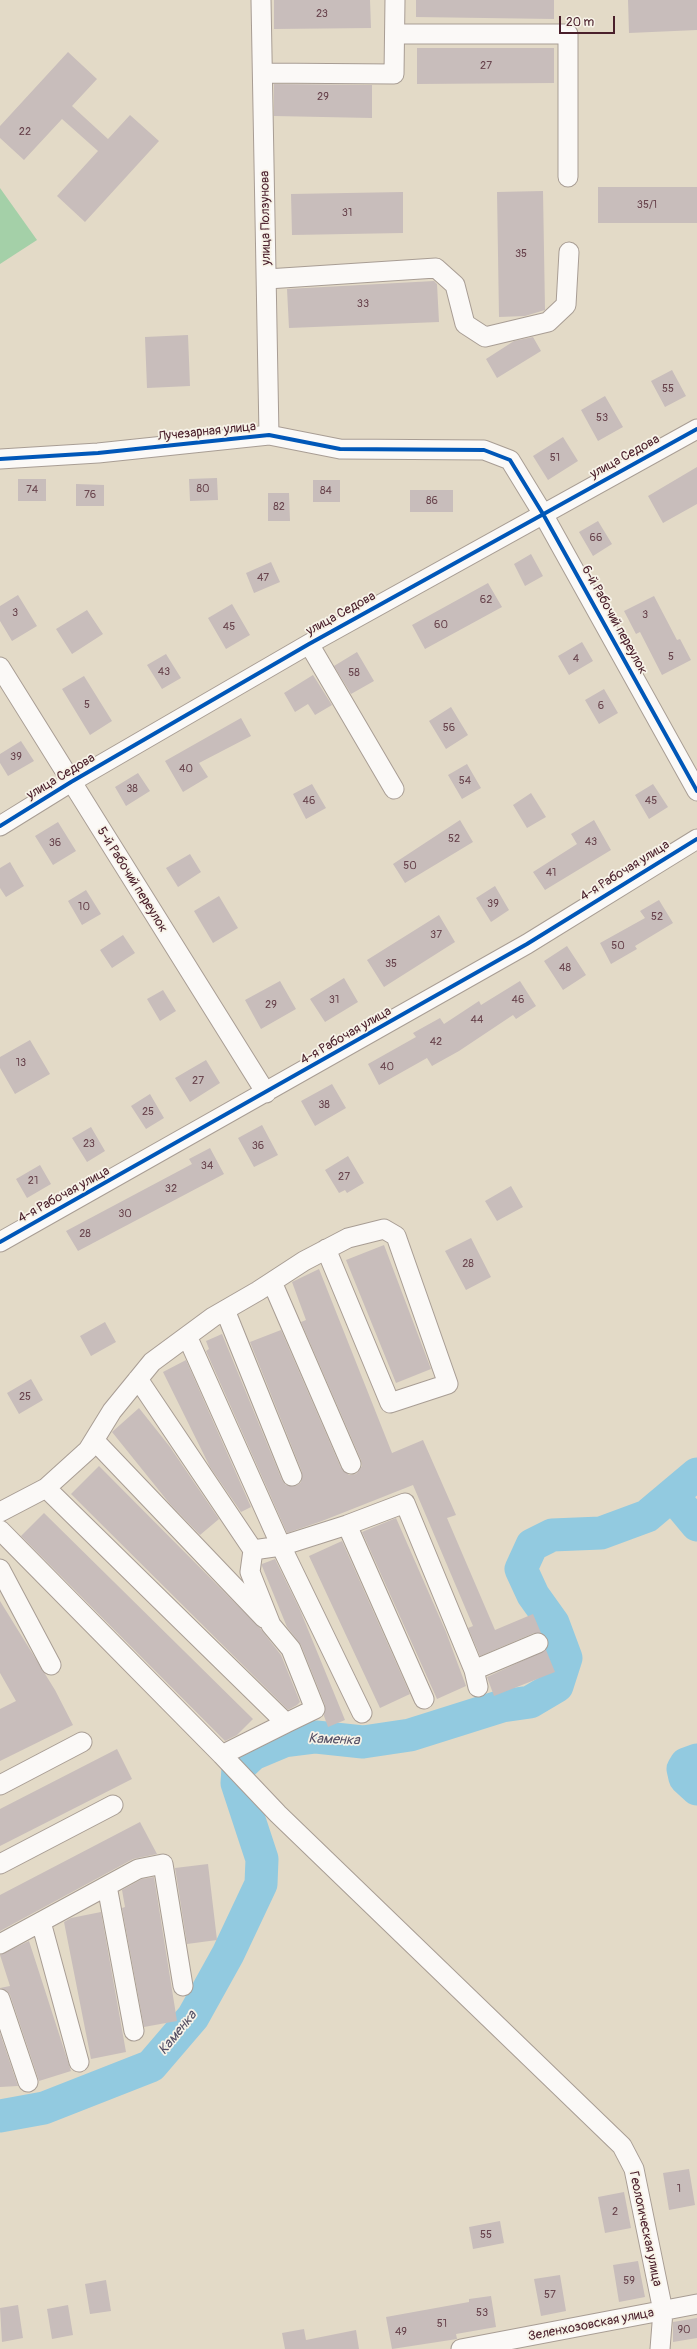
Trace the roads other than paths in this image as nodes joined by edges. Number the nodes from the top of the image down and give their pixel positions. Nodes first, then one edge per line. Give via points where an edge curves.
1 (261, 0) edge
2 (395, 0) edge
3 (396, 34) junction
4 (263, 73) junction
5 (568, 177) dead end
6 (569, 252) dead end
7 (267, 279) junction
8 (697, 429) edge
9 (270, 435) junction
10 (0, 459) edge
11 (510, 460) joint
12 (544, 514) junction
13 (309, 644) junction
14 (0, 666) edge
15 (71, 782) junction
16 (394, 789) dead end
17 (697, 791) edge
18 (0, 826) edge
19 (697, 838) edge
20 (266, 1093) junction
21 (0, 1242) edge
22 (326, 1249) junction
23 (272, 1282) junction
24 (225, 1310) junction
25 (187, 1336) junction
26 (138, 1379) junction
27 (94, 1440) junction
28 (351, 1464) dead end
29 (292, 1476) dead end
30 (46, 1488) junction
31 (0, 1512) edge
32 (347, 1525) junction
33 (0, 1530) edge
34 (282, 1546) junction
35 (253, 1550) junction
36 (0, 1569) edge
37 (271, 1625) junction
38 (538, 1642) dead end
39 (51, 1665) dead end
40 (424, 1699) dead end
41 (362, 1712) dead end
42 (286, 1723) junction
43 (82, 1742) dead end
44 (222, 1755) junction
45 (0, 1786) edge
46 (113, 1806) dead end
47 (0, 1864) edge
48 (107, 1886) junction
49 (41, 1922) junction
50 (0, 1944) edge
51 (183, 1986) dead end
52 (0, 1999) edge
53 (134, 2031) dead end
54 (79, 2062) dead end
55 (28, 2082) dead end
56 (697, 2304) edge
57 (663, 2311) junction
58 (461, 2349) edge
59 (660, 2349) edge

1 - 4 street, улица Ползунова
2 - 3 street
3 - 4 street via 394,74
3 - 5 street via 568,34
4 - 7 street, улица Ползунова
6 - 7 street via 566,305 548,322 485,337 465,324 455,285 436,268
7 - 9 street, улица Ползунова
8 - 12 street, улица Седова
9 - 10 street, Лучезарная улица via 98,453
9 - 11 street, Лучезарная улица via 340,449 484,450
11 - 12 street, 6-й Рабочий переулок
12 - 13 street, улица Седова
12 - 17 street, 6-й Рабочий переулок
13 - 15 street, улица Седова
13 - 16 street
14 - 15 street, 5-й Рабочий переулок
15 - 18 street, улица Седова
15 - 20 street, 5-й Рабочий переулок
19 - 20 street, 4-я Рабочая улица via 527,944
20 - 21 street, 4-я Рабочая улица
22 - 22 street via 348,1238 384,1229 396,1236 448,1384 390,1402
22 - 23 street
23 - 24 street
23 - 28 street
24 - 25 street
24 - 29 street
25 - 26 street via 152,1362
25 - 34 street
26 - 27 street via 112,1411
26 - 35 street
27 - 30 street via 88,1450
27 - 37 street
30 - 31 street
30 - 42 street
32 - 34 street
32 - 38 street via 405,1503 476,1679
32 - 40 street
33 - 44 street, Геологическая улица
34 - 35 street
34 - 41 street
35 - 37 street via 250,1572
36 - 39 street
37 - 42 street via 291,1649 315,1709
42 - 44 street
43 - 45 street
44 - 57 street, Геологическая улица via 278,1814 622,2146 634,2169
46 - 47 street
48 - 49 street
48 - 51 street via 138,1869 163,1864
48 - 53 street
49 - 50 street
49 - 54 street
52 - 55 street
56 - 57 street, Зеленхозовская улица
57 - 58 street, Зеленхозовская улица
57 - 59 street, Геологическая улица

